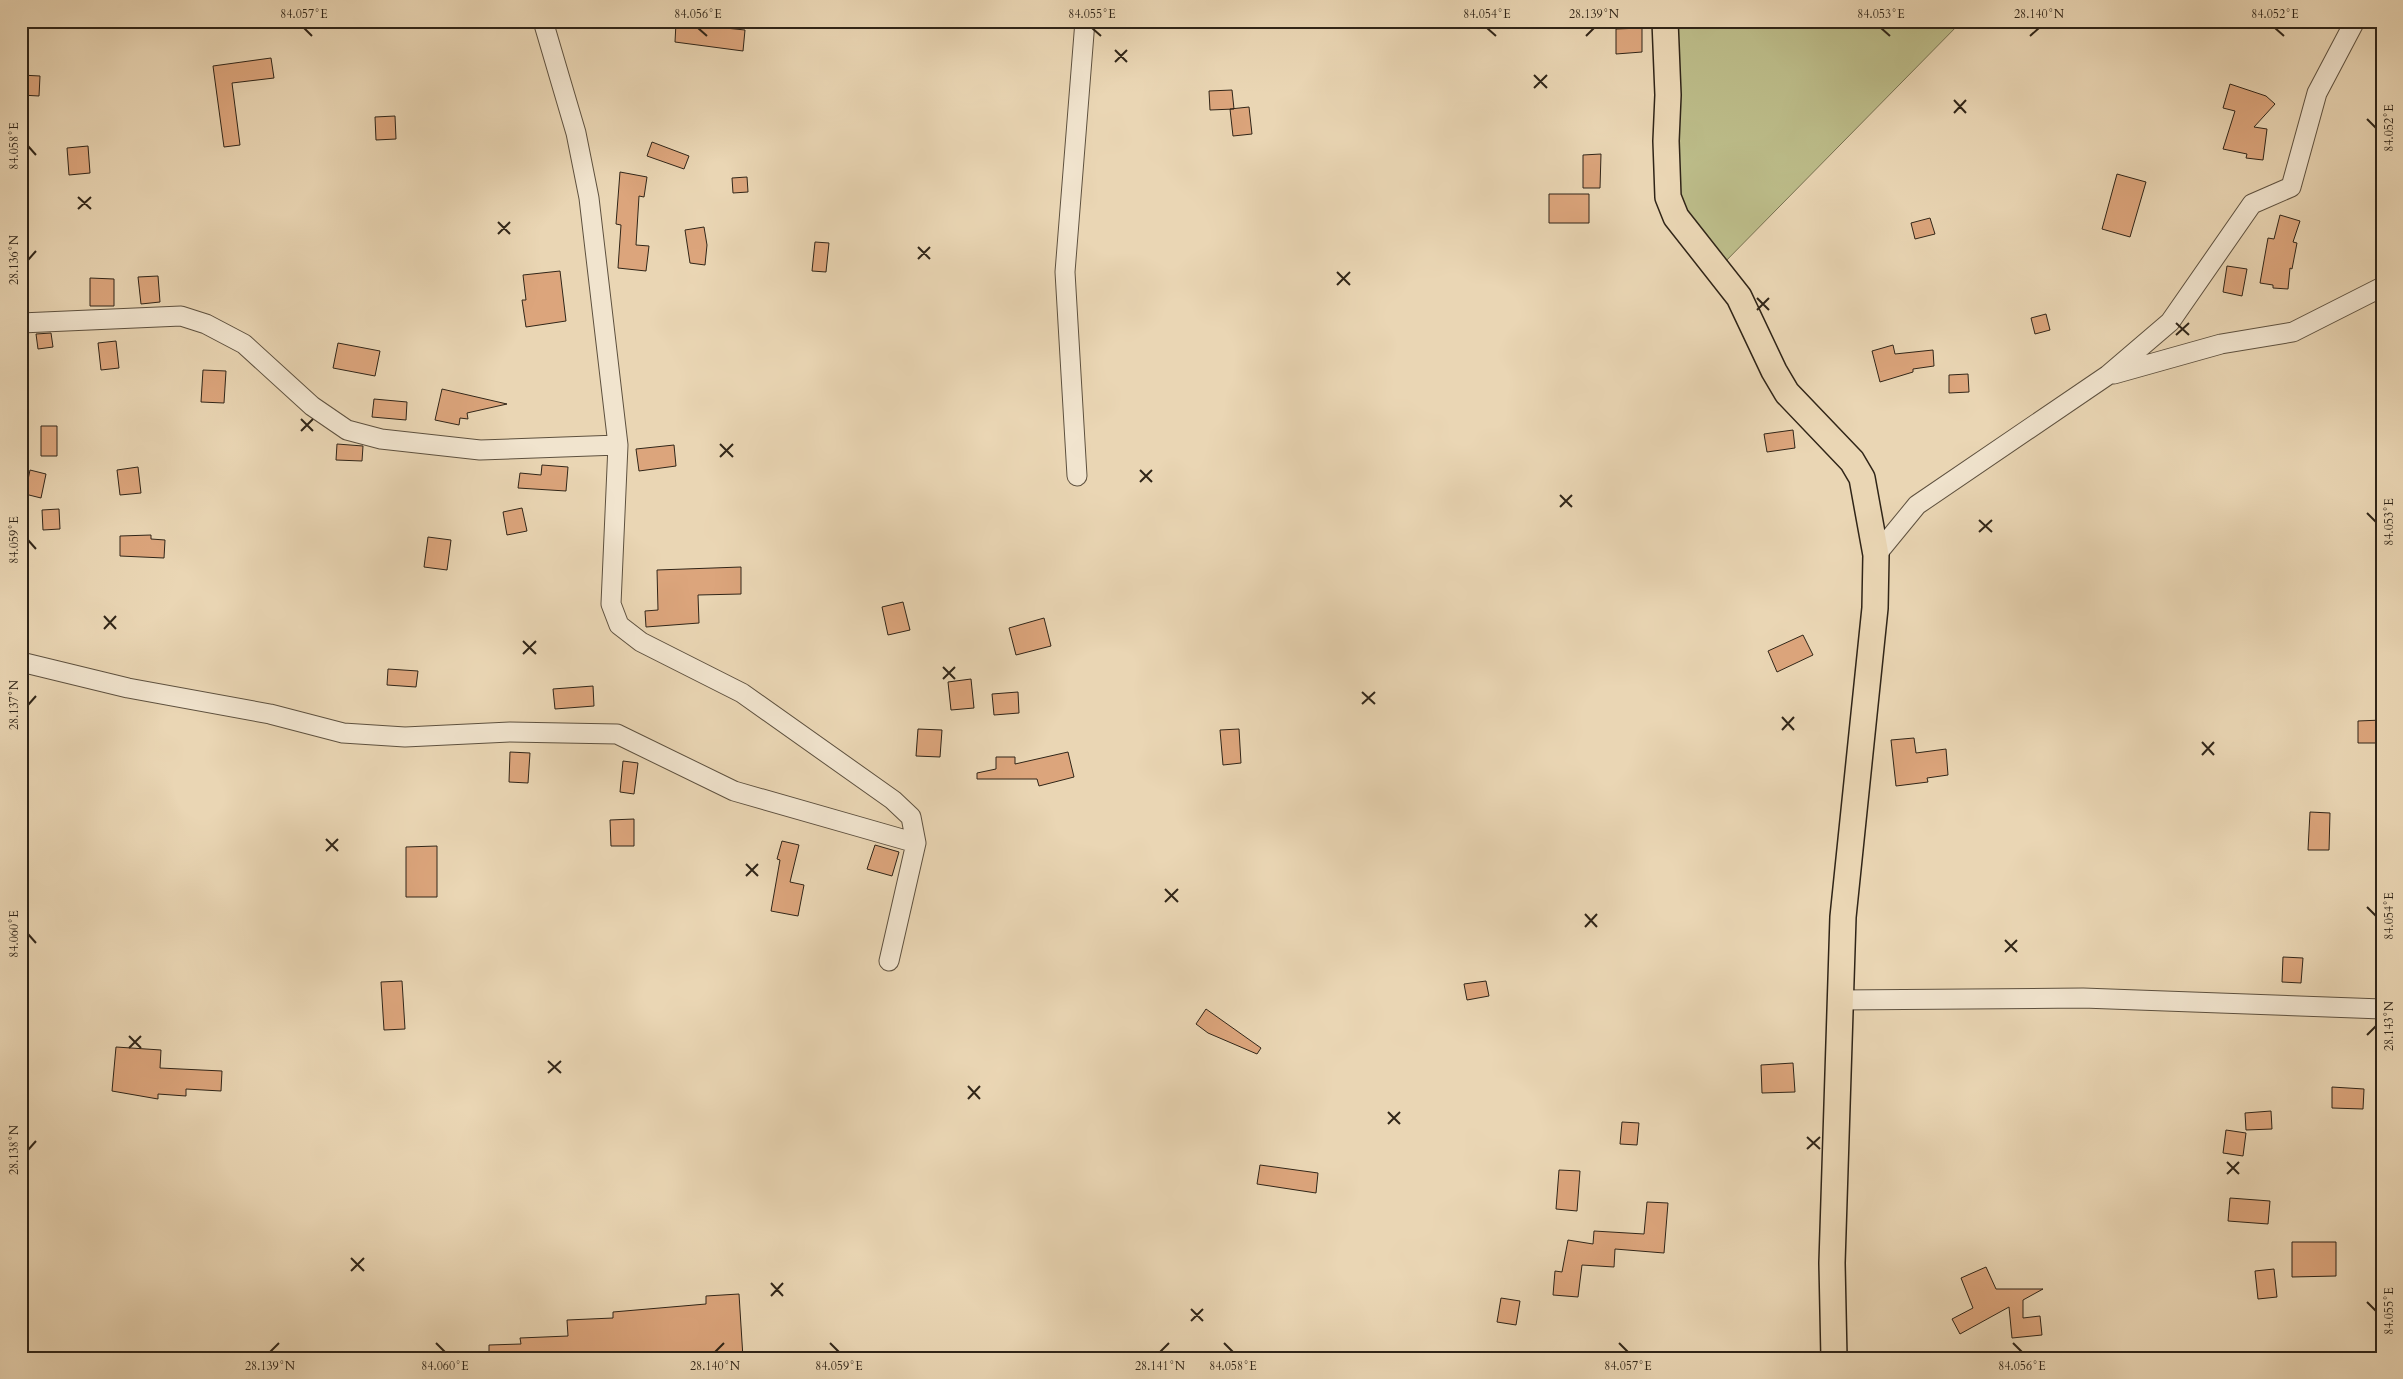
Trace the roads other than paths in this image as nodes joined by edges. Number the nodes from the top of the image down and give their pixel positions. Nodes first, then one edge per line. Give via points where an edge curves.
1 (543, 21) edge
2 (1086, 21) edge
3 (1665, 21) edge
4 (2354, 21) edge
5 (2382, 287) edge
6 (21, 323) edge
7 (2108, 375) junction
8 (618, 445) junction
9 (1077, 476) dead end
10 (1876, 555) junction
11 (21, 662) edge
12 (916, 843) junction
13 (889, 961) dead end
14 (1838, 1000) junction
15 (2382, 1009) edge
16 (1834, 1358) edge

1 - 8 street via 576,133 589,198
2 - 9 street via 1065,272
3 - 10 main road via 1668,197 1676,217 1739,297 1787,393 1852,461 1862,478
4 - 7 street via 2317,93 2291,187 2252,204 2170,322
5 - 7 street via 2293,332 2221,344
6 - 8 street via 181,316 206,324 244,344 312,406 347,430 381,439 480,450
7 - 10 street via 1917,505
8 - 12 street via 611,604 619,625 641,642 742,694 893,800 911,817
10 - 14 main road via 1875,608 1842,917
11 - 12 street via 128,688 270,714 343,733 405,737 510,732 617,734 734,792
12 - 13 street
14 - 15 street via 2084,998
14 - 16 main road via 1832,1263

